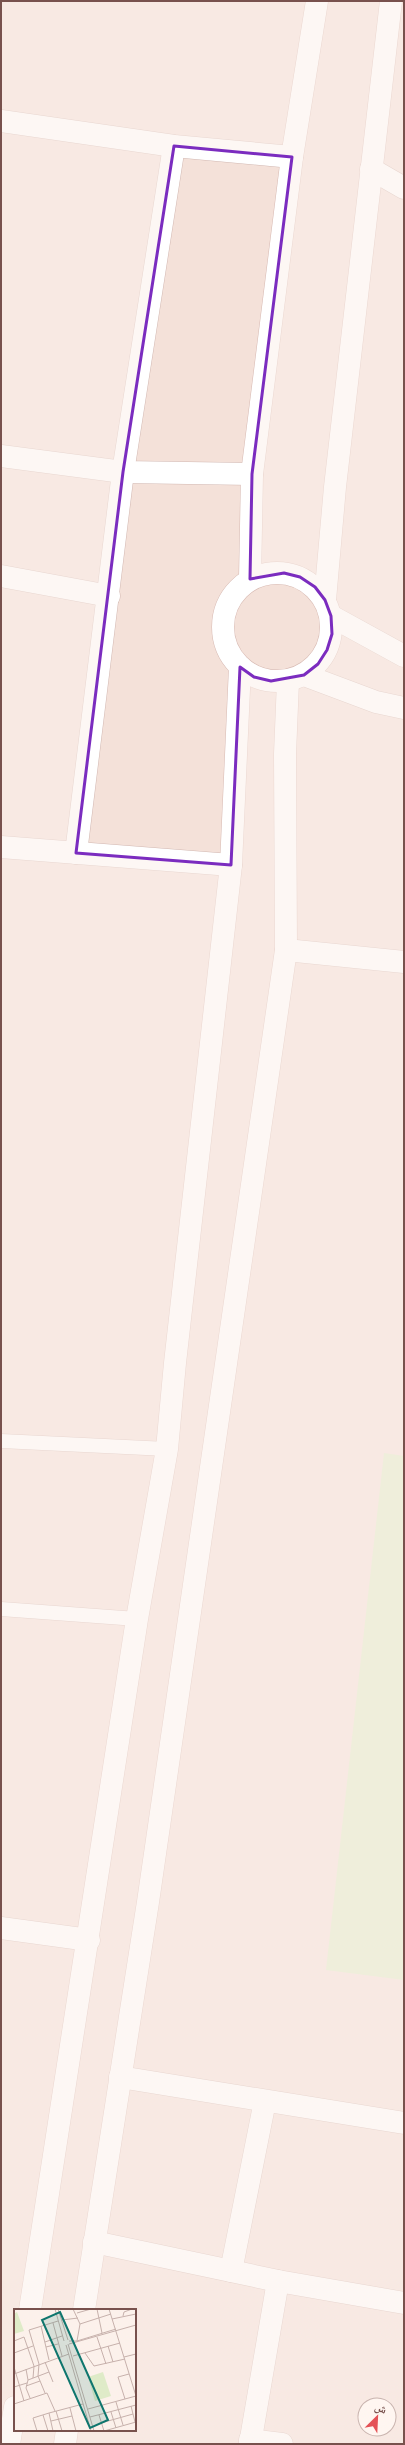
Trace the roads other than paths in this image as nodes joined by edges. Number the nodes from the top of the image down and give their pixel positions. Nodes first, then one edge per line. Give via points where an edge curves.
1 (317, 1) edge
2 (391, 1) edge
3 (1, 121) edge
4 (174, 146) junction
5 (292, 157) junction
6 (371, 169) junction
7 (404, 188) edge
8 (1, 456) edge
9 (123, 472) junction
10 (252, 474) junction
11 (1, 576) edge
12 (250, 579) junction
13 (109, 596) junction
14 (328, 608) junction
15 (404, 656) edge
16 (240, 667) junction
17 (296, 678) junction
18 (404, 708) edge
19 (1, 847) edge
20 (76, 853) junction
21 (231, 865) junction
22 (286, 950) junction
23 (404, 962) edge
24 (1, 1441) edge
25 (167, 1449) junction
26 (1, 1609) edge
27 (137, 1619) junction
28 (1, 1928) edge
29 (89, 1940) junction
30 (120, 2077) junction
31 (265, 2101) junction
32 (404, 2123) edge
33 (94, 2242) junction
34 (231, 2271) junction
35 (278, 2281) junction
36 (404, 2303) edge
37 (30, 2309) edge
38 (84, 2309) edge
39 (14, 2413) edge
40 (67, 2431) edge
41 (250, 2442) edge
42 (9, 2444) edge
43 (65, 2444) edge
44 (282, 2444) edge

1 - 5 main road
2 - 6 main road
3 - 4 main road
4 - 5 main road
4 - 9 main road
5 - 10 main road
6 - 7 main road
6 - 14 main road via 335,487
8 - 9 main road
9 - 10 main road
9 - 13 main road
10 - 12 main road
11 - 13 main road
12 - 14 main road via 267,573 284,572 300,577 310,584
12 - 16 main road via 231,599 223,620 224,638 229,654
13 - 20 main road
14 - 15 main road
14 - 17 main road via 332,634 327,650 318,664
16 - 17 main road via 254,677 271,682
16 - 21 main road
17 - 18 main road
17 - 22 main road via 285,754
19 - 20 main road
20 - 21 main road
21 - 25 main road
22 - 23 main road
22 - 30 main road
24 - 25 lane
25 - 27 main road
26 - 27 lane
27 - 29 main road
28 - 29 main road
29 - 37 main road
30 - 31 main road
30 - 33 main road
31 - 32 main road
31 - 34 main road
33 - 34 main road
33 - 38 main road
34 - 35 main road
35 - 36 main road
35 - 41 main road
39 - 42 main road
40 - 43 main road
41 - 44 main road

